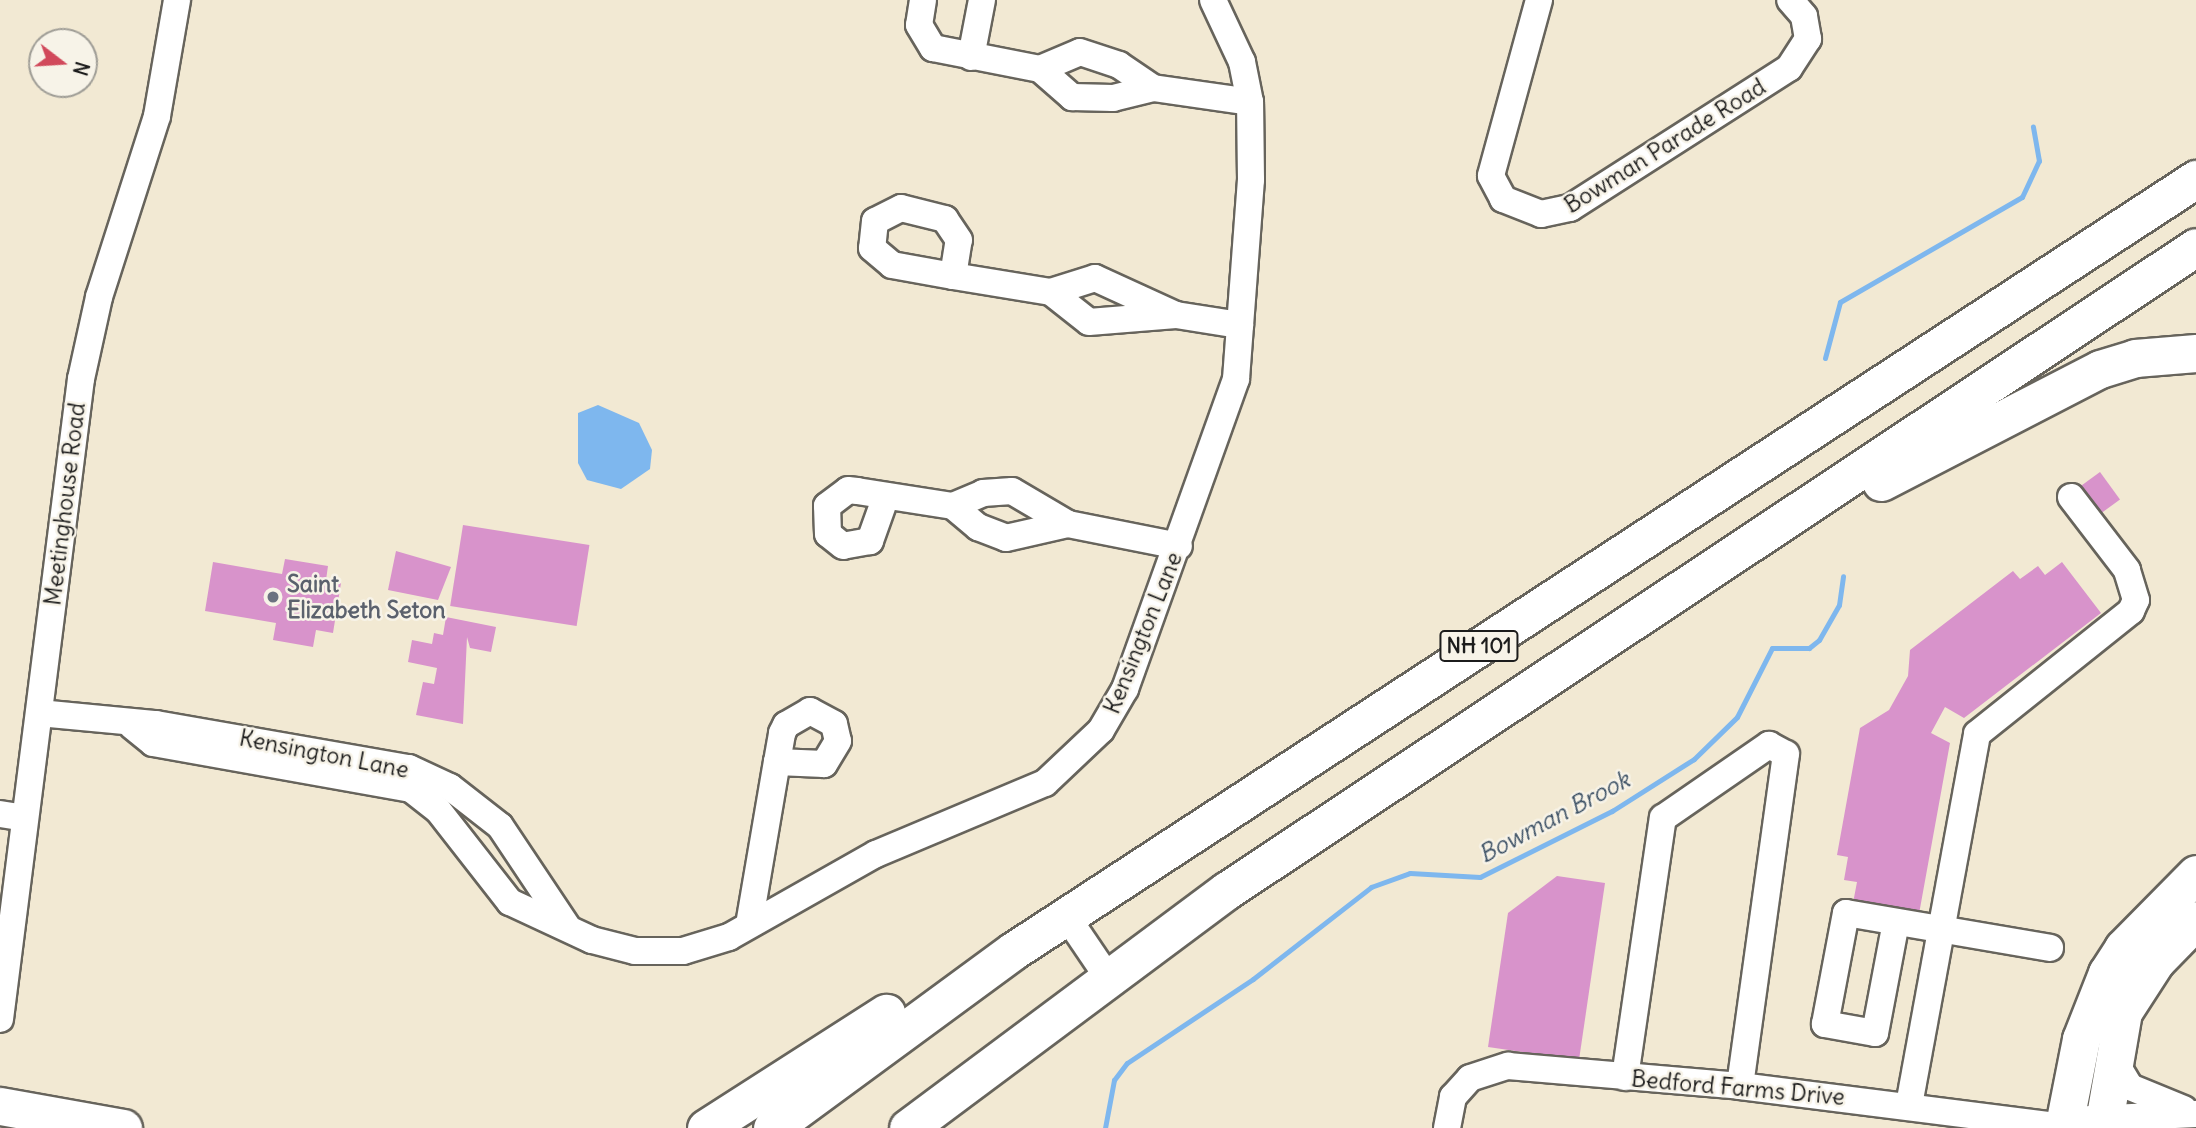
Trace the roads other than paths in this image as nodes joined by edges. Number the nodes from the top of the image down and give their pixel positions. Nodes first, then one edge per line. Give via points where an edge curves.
1 (177, 0) edge
2 (923, 0) edge
3 (982, 0) edge
4 (1213, 0) edge
5 (1539, 0) edge
6 (1790, 0) edge
7 (971, 57) junction
8 (1040, 69) junction
9 (1153, 88) junction
10 (1250, 102) junction
11 (2196, 179) edge
12 (2196, 247) edge
13 (953, 276) dead end
14 (1051, 292) junction
15 (1176, 315) junction
16 (1240, 325) junction
17 (2196, 353) edge
18 (886, 496) dead end
19 (2071, 497) dead end
20 (953, 506) junction
21 (1068, 524) junction
22 (1179, 546) junction
23 (1730, 559) junction
24 (39, 713) junction
25 (777, 762) dead end
26 (354, 768) junction
27 (12, 816) edge
28 (523, 861) junction
29 (2196, 874) edge
30 (490, 883) junction
31 (1226, 891) junction
32 (1067, 917) junction
33 (2196, 920) edge
34 (1896, 922) dead end
35 (750, 925) junction
36 (1940, 931) junction
37 (570, 932) junction
38 (2050, 948) dead end
39 (1013, 951) junction
40 (1107, 976) junction
41 (0, 1018) edge
42 (2111, 1055) junction
43 (1625, 1077) junction
44 (1740, 1086) junction
45 (1909, 1105) junction
46 (0, 1106) edge
47 (2196, 1113) edge
48 (1448, 1120) edge
49 (2081, 1123) edge
50 (123, 1128) edge
51 (706, 1128) edge
52 (772, 1128) edge
53 (908, 1128) edge
54 (944, 1128) edge

1 - 24 street, Meetinghouse Road via 157,117 99,297 83,368
2 - 7 street via 919,24 926,42
3 - 7 street
4 - 10 street, Kensington Lane via 1242,62
5 - 6 street, Bowman Parade Road via 1491,176 1503,199 1541,215 1570,208 1789,68 1808,39 1804,16
7 - 8 street
8 - 9 street via 1072,97 1112,98
8 - 9 street via 1080,52 1119,65
9 - 10 street
10 - 16 street, Kensington Lane
11 - 32 highway, NH 101
12 - 23 highway, NH 101
13 - 14 street
14 - 15 street via 1089,321
14 - 15 street via 1095,278
15 - 16 street
16 - 22 street, Kensington Lane via 1227,416
17 - 23 highway via 2135,358 2100,369
18 - 20 street
19 - 36 street via 2127,570 2136,600 2130,611 1976,734
20 - 21 street via 978,527 1006,538
20 - 21 street via 990,491 1012,491
21 - 22 street
22 - 35 street, Kensington Lane via 1115,710 1066,767 1023,796 853,865
23 - 31 highway, NH 101
24 - 26 street, Kensington Lane
24 - 27 street, Meetinghouse Road
25 - 35 street
26 - 28 street, Kensington Lane via 409,768 450,788 500,825
26 - 30 street, Kensington Lane via 420,794
27 - 41 street, Meetinghouse Road
28 - 30 street
28 - 37 street, Kensington Lane
29 - 49 highway via 2107,973 2081,1039
30 - 37 street, Kensington Lane via 510,902
31 - 40 highway, NH 101
31 - 54 highway via 1172,944
32 - 39 highway, NH 101
32 - 40 street
33 - 42 highway via 2137,985
34 - 36 street
35 - 37 street, Kensington Lane via 707,946 659,952
36 - 38 street
36 - 45 street
39 - 51 highway via 920,992
39 - 52 highway, NH 101
40 - 53 highway, NH 101
42 - 47 street via 2138,1093
42 - 49 highway
43 - 44 street, Bedford Farms Drive
43 - 44 street via 1663,818 1769,745 1786,754
43 - 48 street, Bedford Farms Drive via 1494,1067 1470,1078
44 - 45 street, Bedford Farms Drive
45 - 49 street, Bedford Farms Drive
46 - 50 highway
47 - 49 street, Bedford Farms Drive

